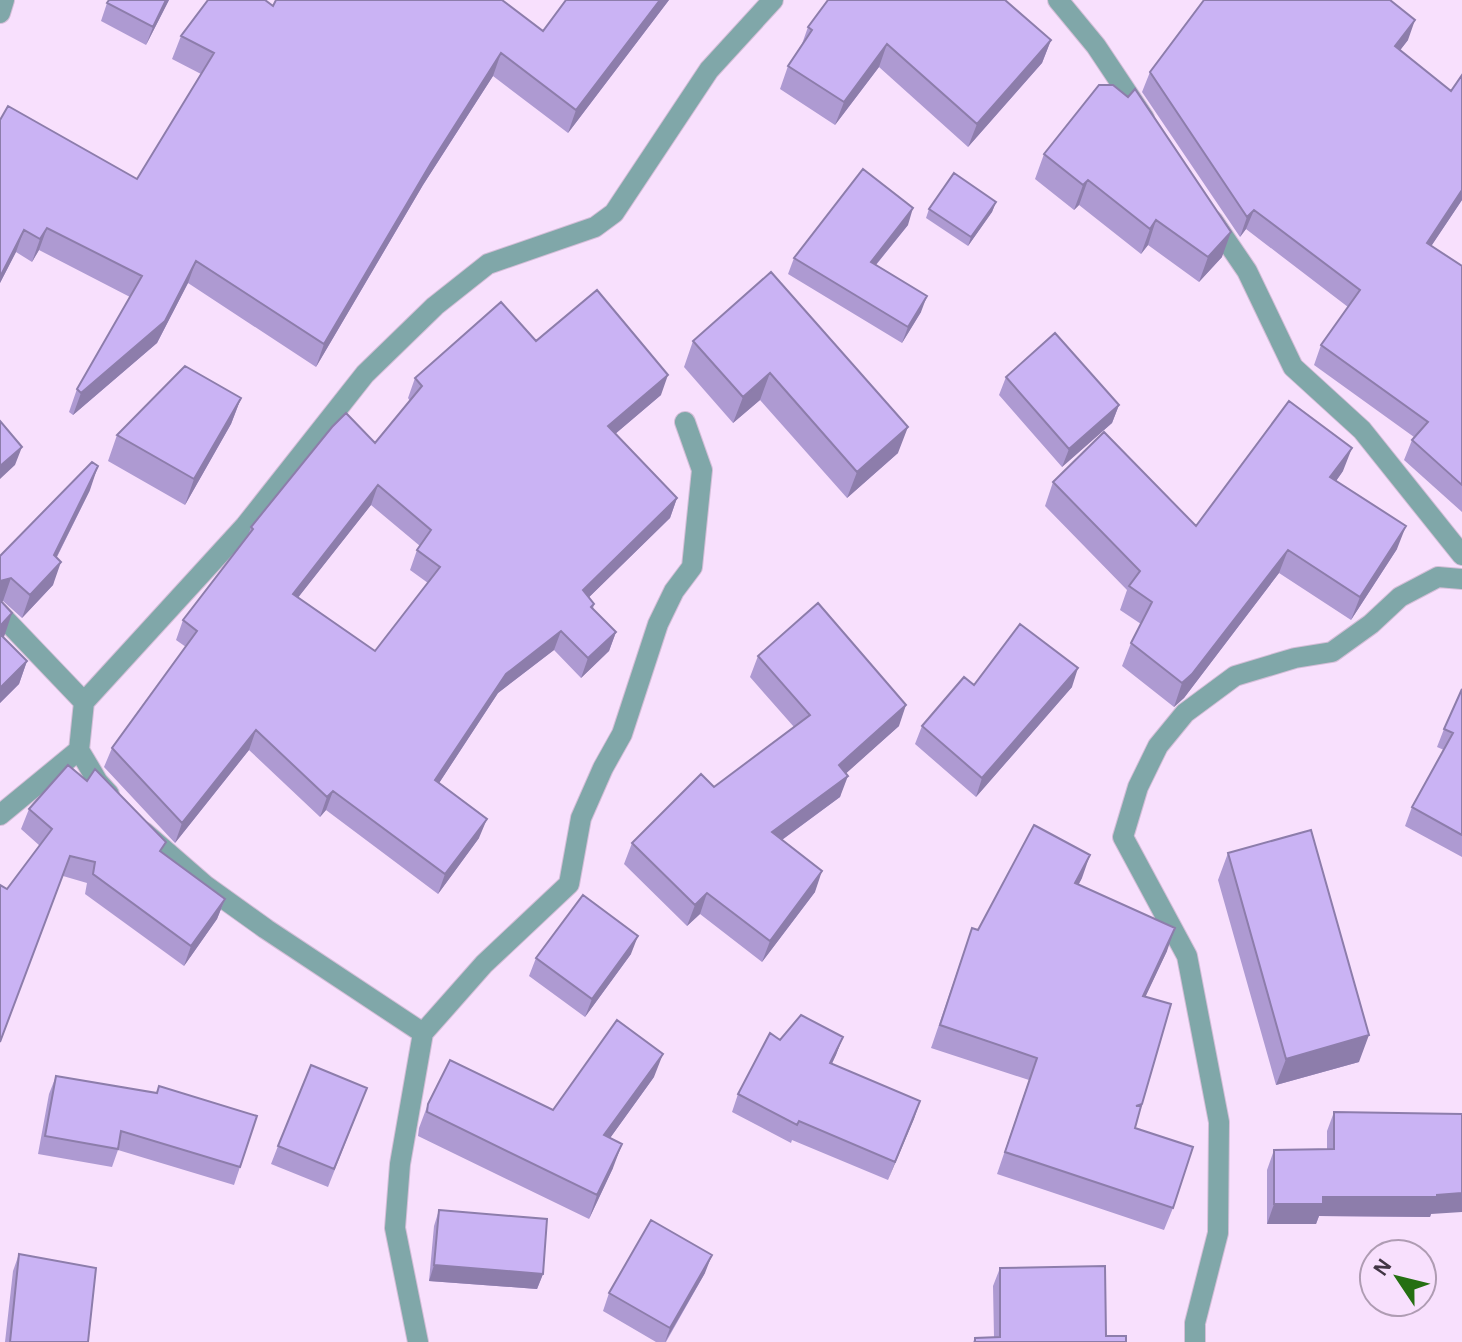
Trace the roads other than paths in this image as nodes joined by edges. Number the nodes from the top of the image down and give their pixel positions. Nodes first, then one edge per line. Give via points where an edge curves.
1 (4, 0) edge
2 (773, 0) edge
3 (1058, 0) edge
4 (0, 13) edge
5 (1158, 139) edge
6 (1202, 205) edge
7 (685, 422) dead end
8 (1462, 555) edge
9 (1462, 579) edge
10 (0, 614) edge
11 (84, 702) junction
12 (79, 750) junction
13 (0, 815) edge
14 (423, 1033) junction
15 (418, 1342) edge
16 (1195, 1342) edge

1 - 4 street
2 - 11 street via 709,70 614,213 595,227 488,264 435,306 365,374 245,526
3 - 5 street
6 - 8 street via 1247,271 1293,367 1362,430
7 - 14 street via 702,470 692,567 658,624 622,734 581,818 569,884 484,964
9 - 16 street via 1438,577 1400,597 1332,652 1235,676 1185,713 1158,746 1138,787 1123,837 1187,956 1219,1122 1218,1233
10 - 11 street
11 - 12 street
12 - 13 street
12 - 14 street via 98,782 153,841 266,929
14 - 15 street via 400,1164 395,1228

